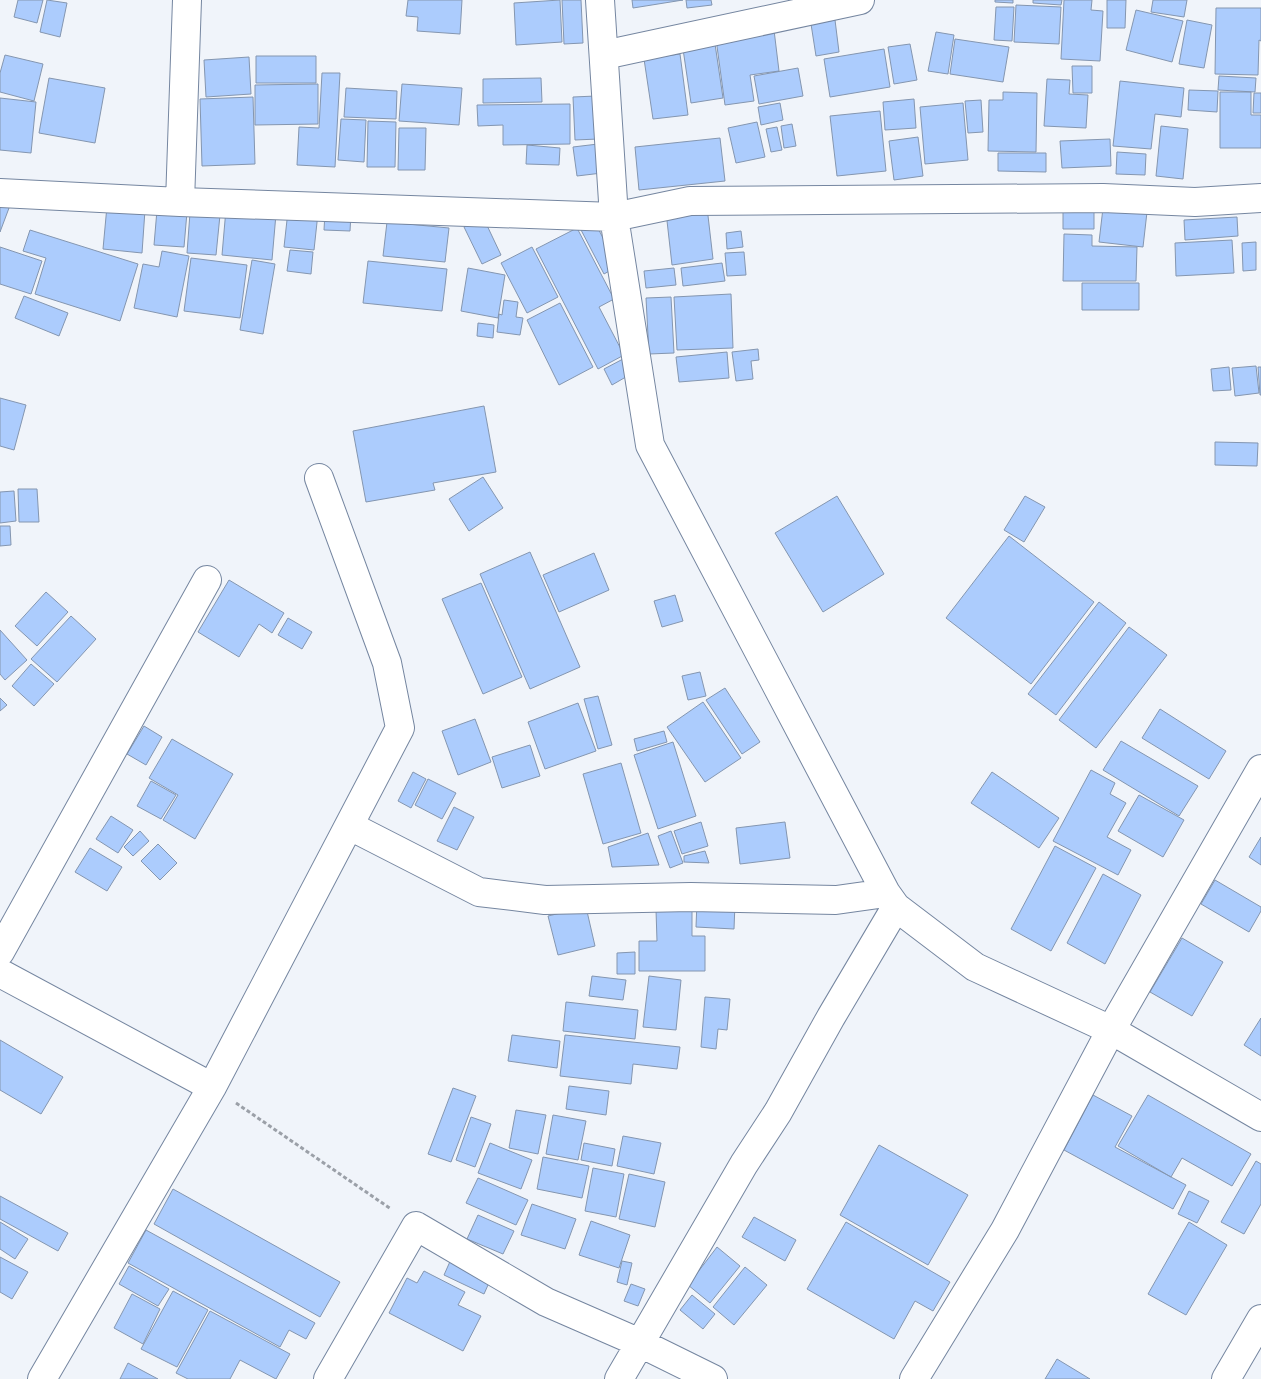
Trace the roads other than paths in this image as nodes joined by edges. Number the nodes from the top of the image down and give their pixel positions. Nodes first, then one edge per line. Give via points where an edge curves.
1 (187, 0) edge
2 (600, 0) edge
3 (860, 0) edge
4 (604, 55) junction
5 (0, 193) edge
6 (1261, 198) edge
7 (180, 202) junction
8 (614, 217) junction
9 (319, 478) dead end
10 (207, 580) dead end
11 (1261, 769) edge
12 (350, 826) junction
13 (891, 900) junction
14 (0, 952) edge
15 (0, 973) edge
16 (1112, 1030) junction
17 (212, 1087) junction
18 (1261, 1117) edge
19 (1261, 1319) edge
20 (640, 1343) junction
21 (42, 1379) edge
22 (328, 1379) edge
23 (619, 1379) edge
24 (713, 1379) edge
25 (914, 1379) edge
26 (1226, 1379) edge

1 - 7 street
2 - 4 street
3 - 4 street
4 - 8 street
5 - 7 street
6 - 8 street via 1195,202 1103,198 690,201
7 - 8 street
8 - 13 street via 650,446
9 - 12 street via 387,663 400,728
10 - 14 street
11 - 16 street
12 - 13 street via 479,892 489,894 545,900 691,897
12 - 17 street
13 - 16 street via 975,967
13 - 20 street via 778,1112 744,1164
15 - 17 street
16 - 18 street
16 - 25 street via 1006,1230
17 - 21 street
19 - 26 street
20 - 22 street via 546,1302 416,1226
20 - 23 street
20 - 24 street

